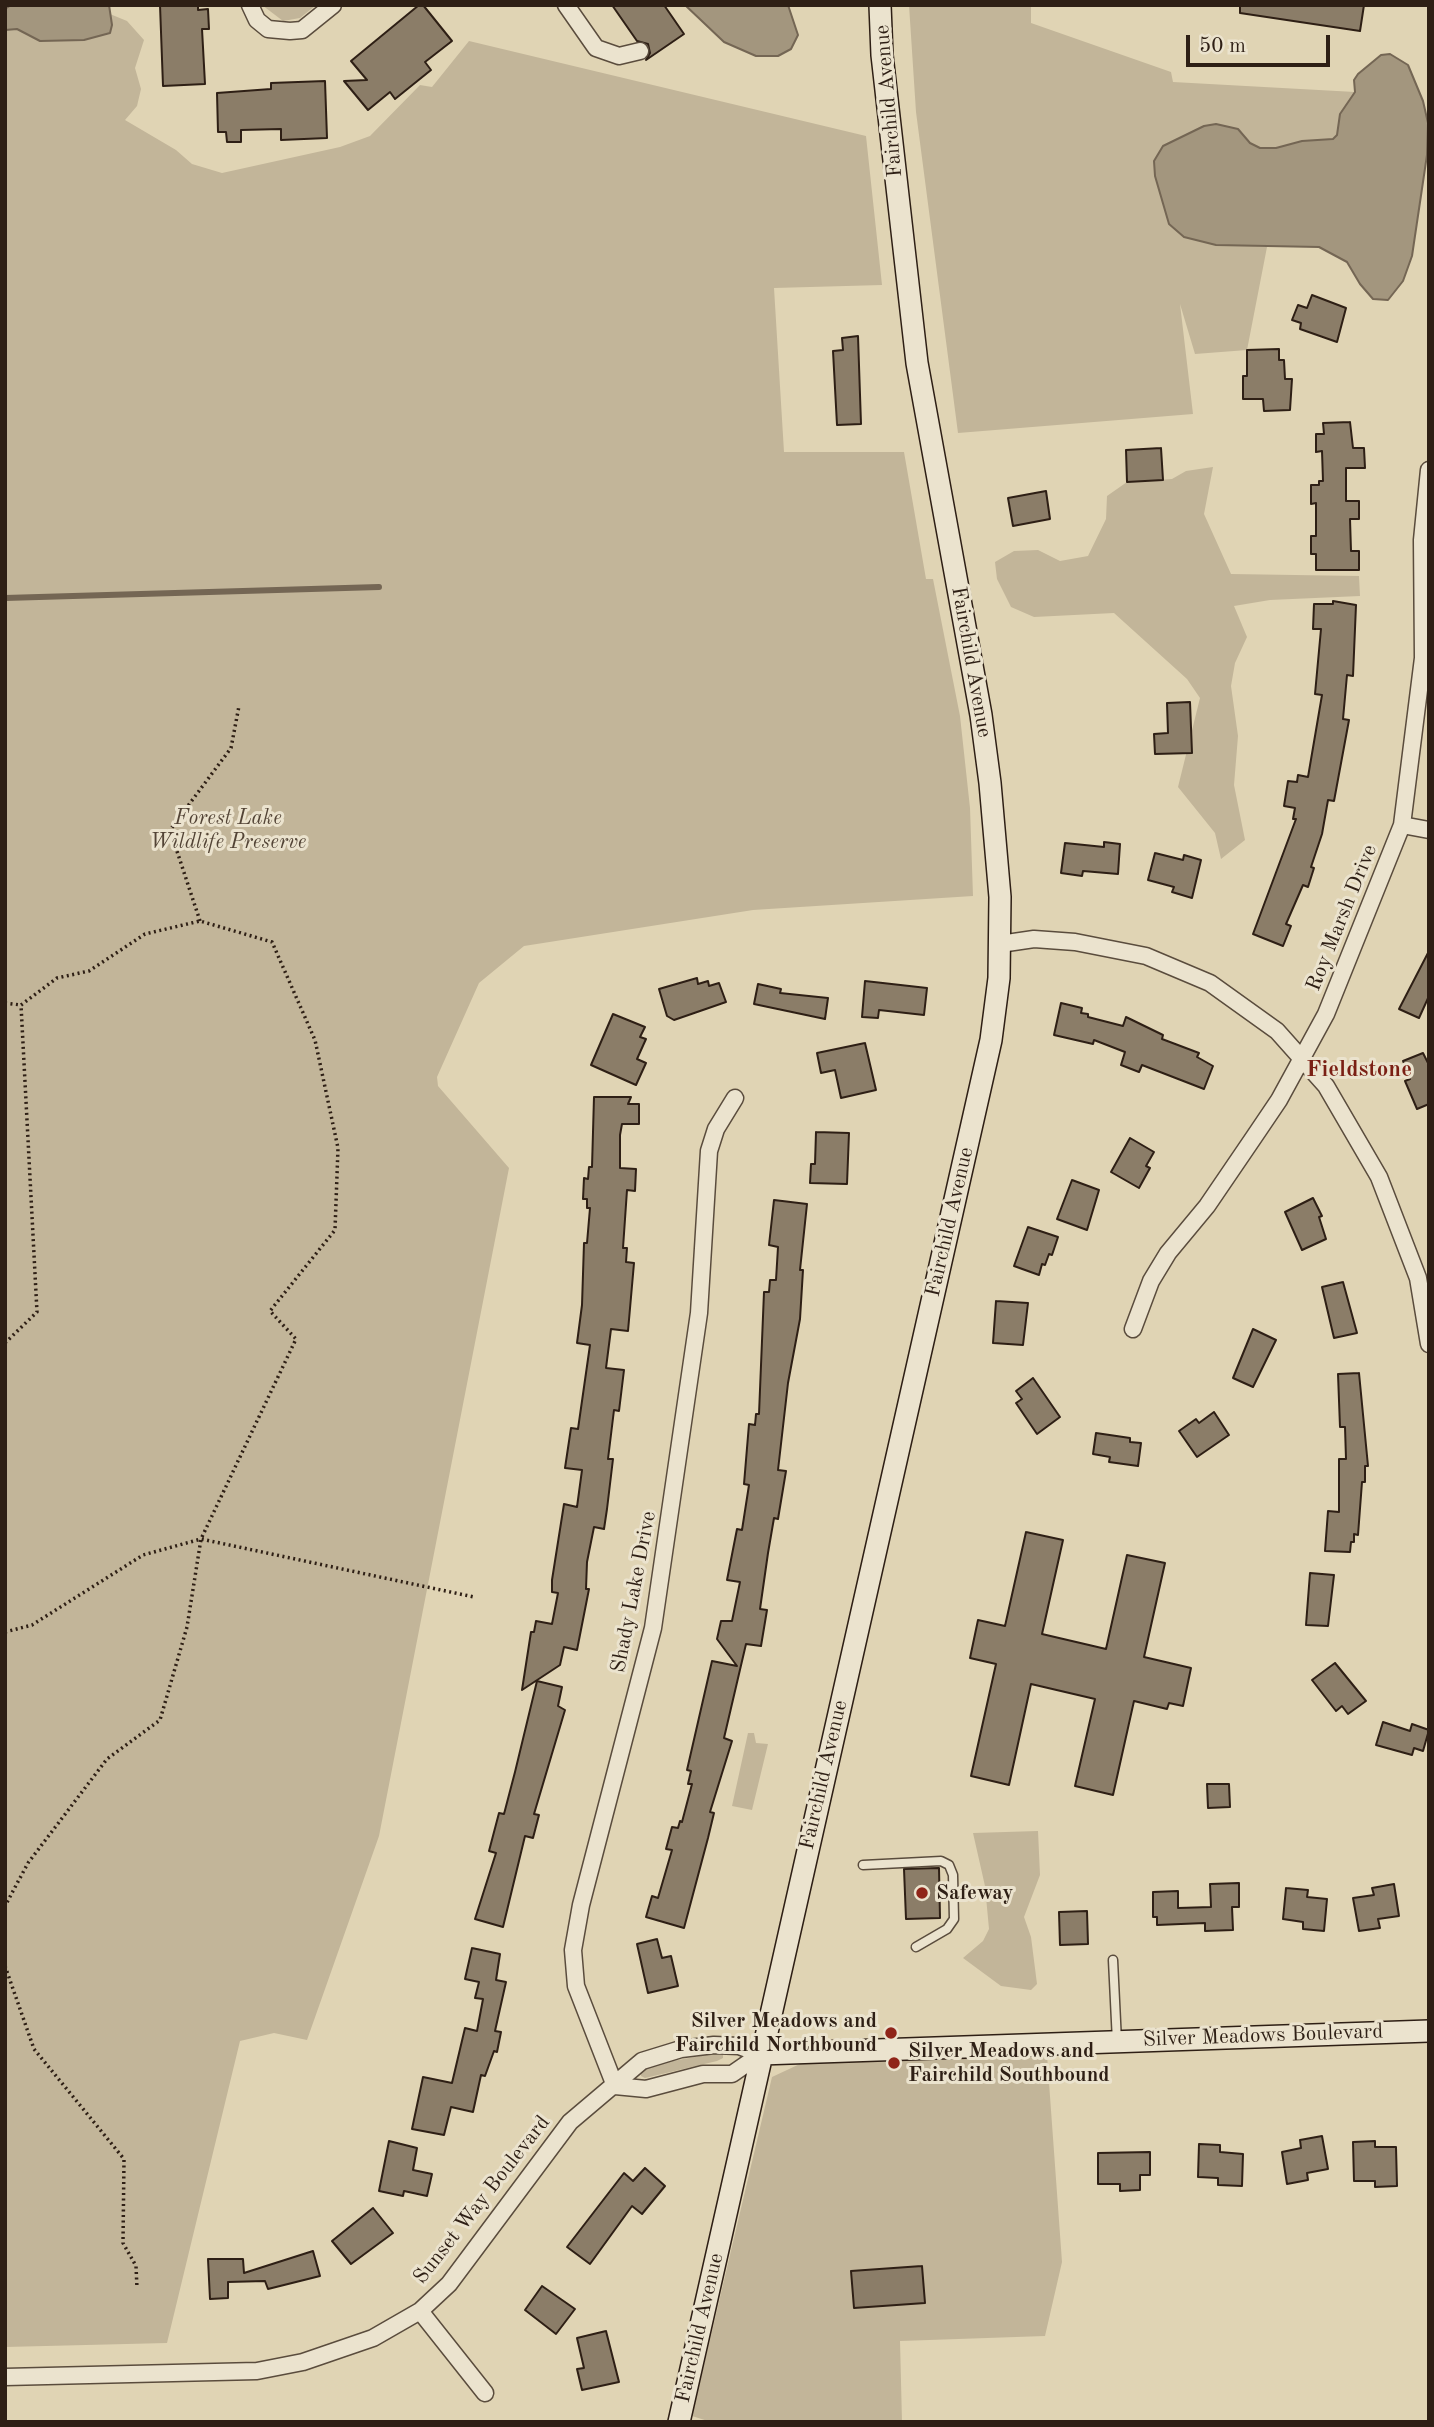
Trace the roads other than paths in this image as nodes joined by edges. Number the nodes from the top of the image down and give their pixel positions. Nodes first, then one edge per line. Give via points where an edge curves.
1 (250, 5) edge
2 (333, 5) edge
3 (566, 5) edge
4 (880, 5) edge
5 (640, 51) dead end
6 (1429, 470) edge
7 (1402, 825) junction
8 (1429, 830) edge
9 (1000, 944) junction
10 (1301, 1058) junction
11 (735, 1098) dead end
12 (1133, 1329) dead end
13 (1429, 1344) edge
14 (863, 1865) dead end
15 (916, 1947) dead end
16 (1113, 1960) dead end
17 (1429, 2031) edge
18 (1117, 2042) junction
19 (761, 2054) junction
20 (615, 2086) junction
21 (419, 2311) junction
22 (5, 2377) edge
23 (485, 2393) dead end
24 (679, 2422) edge

1 - 2 street via 268,29 290,31 302,30
3 - 5 street via 596,48 619,56
4 - 9 main road, Fairchild Avenue via 917,363 990,783
6 - 7 street, Roy Marsh Drive via 1422,540 1423,658
7 - 8 street
7 - 10 street, Roy Marsh Drive via 1349,962
9 - 10 street via 1034,939 1075,942 1180,968 1234,997 1277,1031
9 - 19 main road, Fairchild Avenue via 991,1040
10 - 12 street, Roy Marsh Drive via 1254,1138 1168,1252
10 - 13 street via 1326,1086 1379,1177 1418,1278
11 - 20 street, Shady Lake Drive via 709,1151 699,1313 653,1628 580,1905 573,1950 576,1986
14 - 15 lane via 941,1861 949,1865 954,1875 954,1919 947,1929
16 - 18 lane
17 - 18 main road, Silver Meadows Boulevard
18 - 19 main road, Silver Meadows Boulevard
19 - 20 street via 732,2074 704,2074 646,2089
19 - 20 street, Sunset Way Boulevard via 739,2046 681,2049 642,2061
19 - 24 main road, Fairchild Avenue
20 - 21 street, Sunset Way Boulevard via 570,2122 449,2284
21 - 22 street, Sunset Way Boulevard via 338,2352 257,2371
21 - 23 street

